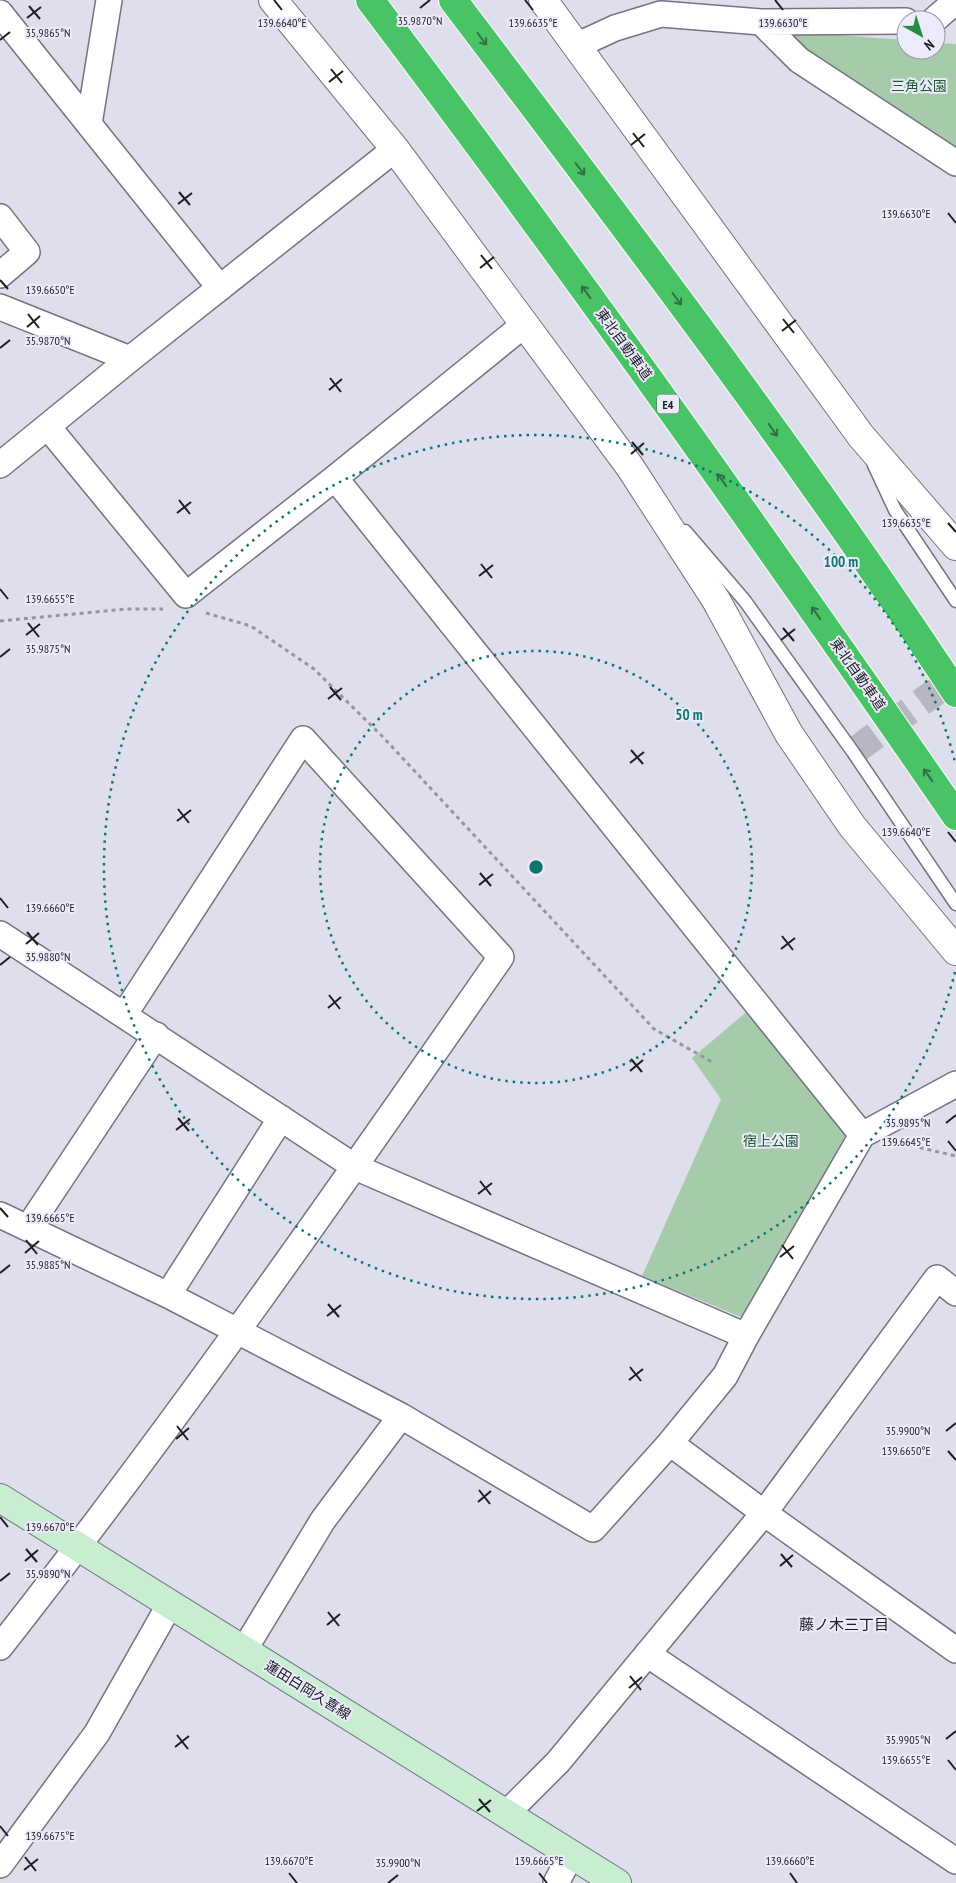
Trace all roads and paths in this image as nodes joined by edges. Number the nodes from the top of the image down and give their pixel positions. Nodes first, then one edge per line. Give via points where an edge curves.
1 (109, 0) edge
2 (273, 0) edge
3 (370, 0) edge
4 (453, 0) edge
5 (543, 0) edge
6 (956, 1) edge
7 (658, 7) edge
8 (946, 11) edge
9 (0, 13) edge
10 (896, 21) edge
11 (761, 22) junction
12 (576, 46) junction
13 (89, 124) junction
14 (396, 150) junction
15 (956, 163) edge
16 (0, 218) edge
17 (0, 275) edge
18 (220, 288) junction
19 (0, 307) edge
20 (525, 324) junction
21 (130, 359) junction
22 (48, 427) junction
23 (861, 436) junction
24 (0, 465) edge
25 (630, 467) junction
26 (335, 478) junction
27 (956, 546) edge
28 (956, 600) edge
29 (173, 609) dead end
30 (200, 612) dead end
31 (0, 621) edge
32 (956, 694) edge
33 (956, 816) edge
34 (956, 904) edge
35 (0, 934) edge
36 (956, 951) edge
37 (124, 1015) junction
38 (156, 1035) junction
39 (712, 1062) dead end
40 (956, 1084) edge
41 (281, 1118) junction
42 (862, 1135) junction
43 (956, 1156) edge
44 (355, 1167) junction
45 (0, 1215) edge
46 (28, 1228) junction
47 (956, 1293) edge
48 (168, 1295) junction
49 (238, 1332) junction
50 (746, 1336) junction
51 (400, 1416) junction
52 (670, 1443) junction
53 (0, 1498) edge
54 (764, 1513) junction
55 (78, 1548) junction
56 (170, 1604) junction
57 (0, 1647) edge
58 (244, 1650) junction
59 (956, 1650) edge
60 (647, 1654) junction
61 (506, 1814) junction
62 (571, 1855) junction
63 (956, 1861) edge
64 (0, 1865) edge
65 (556, 1883) edge
66 (616, 1883) edge

1 - 13 street
2 - 14 street
33 -> 3 highway, 東北自動車道 / E4 via 669,406 478,142
4 -> 32 highway via 723,360
5 - 12 street
6 - 8 street
7 - 11 street
7 - 12 street
9 - 13 street
10 - 11 street
11 - 15 street via 799,60
12 - 23 street
13 - 18 street
14 - 18 street
14 - 20 street
16 - 17 street via 27,252
18 - 21 street
19 - 21 street
20 - 25 street
20 - 26 street
21 - 22 street
22 - 24 street
22 - 26 street via 186,595
23 - 27 street
23 - 28 lane via 895,510
25 - 34 lane via 745,601
25 - 36 street via 716,600 789,734 852,826
26 - 42 street
29 - 31 path via 126,609
30 - 39 path via 250,626 314,669 383,737 654,1029
35 - 37 street
37 - 38 street
37 - 44 street via 303,739 501,957
38 - 41 street
38 - 46 street
40 - 42 street
41 - 44 street
41 - 48 street
42 - 43 path
42 - 50 street
44 - 49 street
44 - 50 street
45 - 46 street
46 - 48 street
47 - 54 street via 937,1278
48 - 49 street
49 - 51 street
49 - 55 street
50 - 52 street via 725,1376
51 - 52 street via 593,1529
51 - 58 street via 323,1520
52 - 54 street
53 - 55 main road, 蓮田白岡久喜線
54 - 59 street
54 - 60 street
55 - 56 main road, 蓮田白岡久喜線
55 - 57 street
56 - 58 main road, 蓮田白岡久喜線
56 - 64 street via 97,1733
58 - 61 main road, 蓮田白岡久喜線
60 - 61 street via 558,1762
60 - 63 street
61 - 62 main road, 蓮田白岡久喜線
62 - 65 street
62 - 66 main road, 蓮田白岡久喜線

